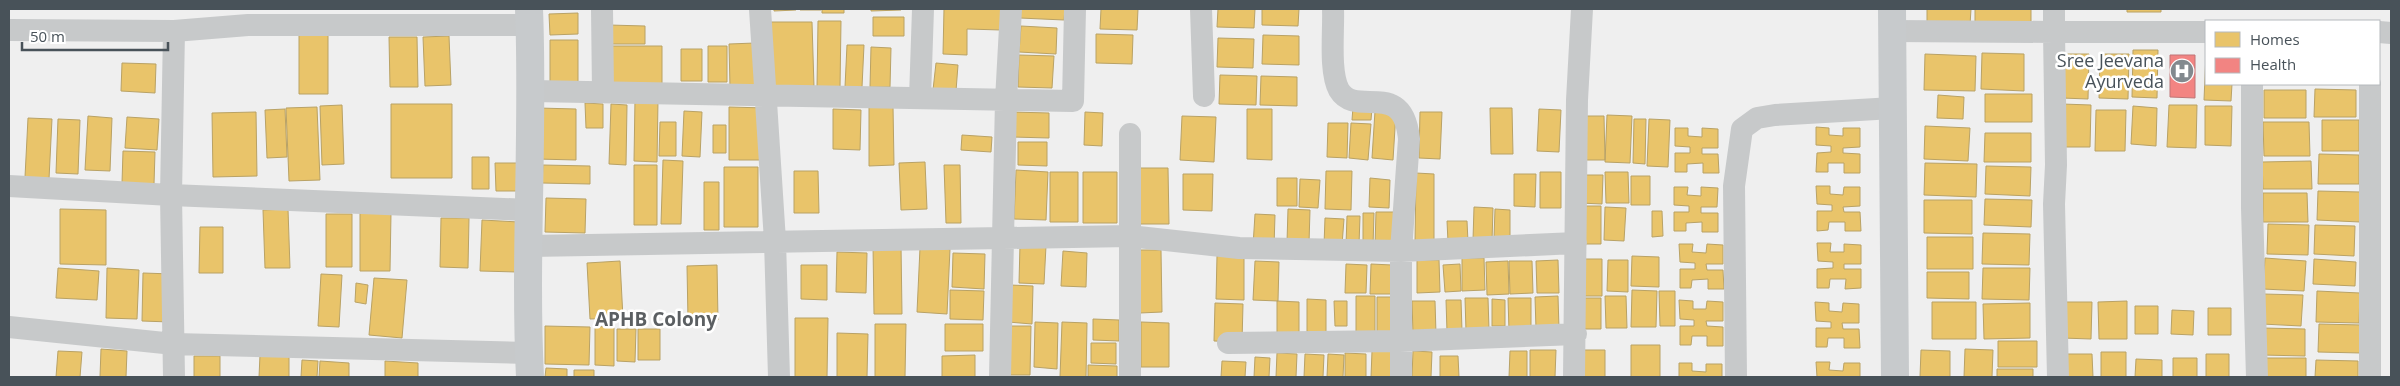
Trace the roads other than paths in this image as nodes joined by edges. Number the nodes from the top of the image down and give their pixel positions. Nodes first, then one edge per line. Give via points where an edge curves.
1 (602, 9) edge
2 (760, 9) edge
3 (923, 9) edge
4 (1011, 9) edge
5 (1075, 9) edge
6 (1201, 9) edge
7 (1333, 9) edge
8 (1582, 9) edge
9 (2054, 9) edge
10 (247, 17) edge
11 (529, 17) edge
12 (1892, 20) edge
13 (9, 30) edge
14 (174, 31) junction
15 (2054, 32) junction
16 (2205, 32) edge
17 (2252, 85) edge
18 (2370, 85) edge
19 (532, 91) junction
20 (604, 92) junction
21 (767, 95) junction
22 (1204, 96) dead end
23 (920, 98) junction
24 (1006, 100) junction
25 (1893, 108) junction
26 (1130, 134) dead end
27 (9, 186) edge
28 (171, 195) junction
29 (529, 210) junction
30 (1129, 236) junction
31 (1002, 238) junction
32 (775, 241) junction
33 (1576, 243) junction
34 (529, 246) junction
35 (1400, 251) junction
36 (9, 327) edge
37 (1576, 334) junction
38 (1400, 341) junction
39 (1228, 343) dead end
40 (174, 344) junction
41 (530, 365) edge
42 (174, 377) edge
43 (779, 377) edge
44 (1000, 377) edge
45 (1130, 377) edge
46 (1401, 377) edge
47 (1574, 377) edge
48 (1736, 377) edge
49 (1895, 377) edge
50 (2058, 377) edge
51 (2257, 377) edge
52 (2370, 377) edge

1 - 20 street
2 - 21 street
3 - 23 street
4 - 24 street
5 - 24 street via 1073,101
6 - 22 street
7 - 35 street via 1334,80 1340,92 1349,99 1390,104 1401,110 1407,122 1409,139
8 - 33 street via 1577,100
9 - 15 street
10 - 11 street
10 - 14 street
11 - 19 street
12 - 15 street
12 - 25 street
13 - 14 street
14 - 28 street
15 - 16 street
15 - 50 street
17 - 51 street
18 - 52 street
19 - 20 street
19 - 29 street
20 - 21 street
21 - 23 street
21 - 32 street
23 - 24 street
24 - 31 street
25 - 48 street via 1776,115 1757,118 1742,129 1734,186
25 - 49 street
26 - 30 street
27 - 28 street
28 - 29 street
28 - 40 street
29 - 34 street
30 - 31 street
30 - 35 street via 1239,248
30 - 45 street
31 - 32 street
31 - 44 street
32 - 34 street
32 - 43 street
33 - 35 street
33 - 37 street
34 - 41 street
35 - 38 street
36 - 40 street
37 - 38 street
37 - 47 street
38 - 39 street
38 - 46 street
40 - 41 street
40 - 42 street

